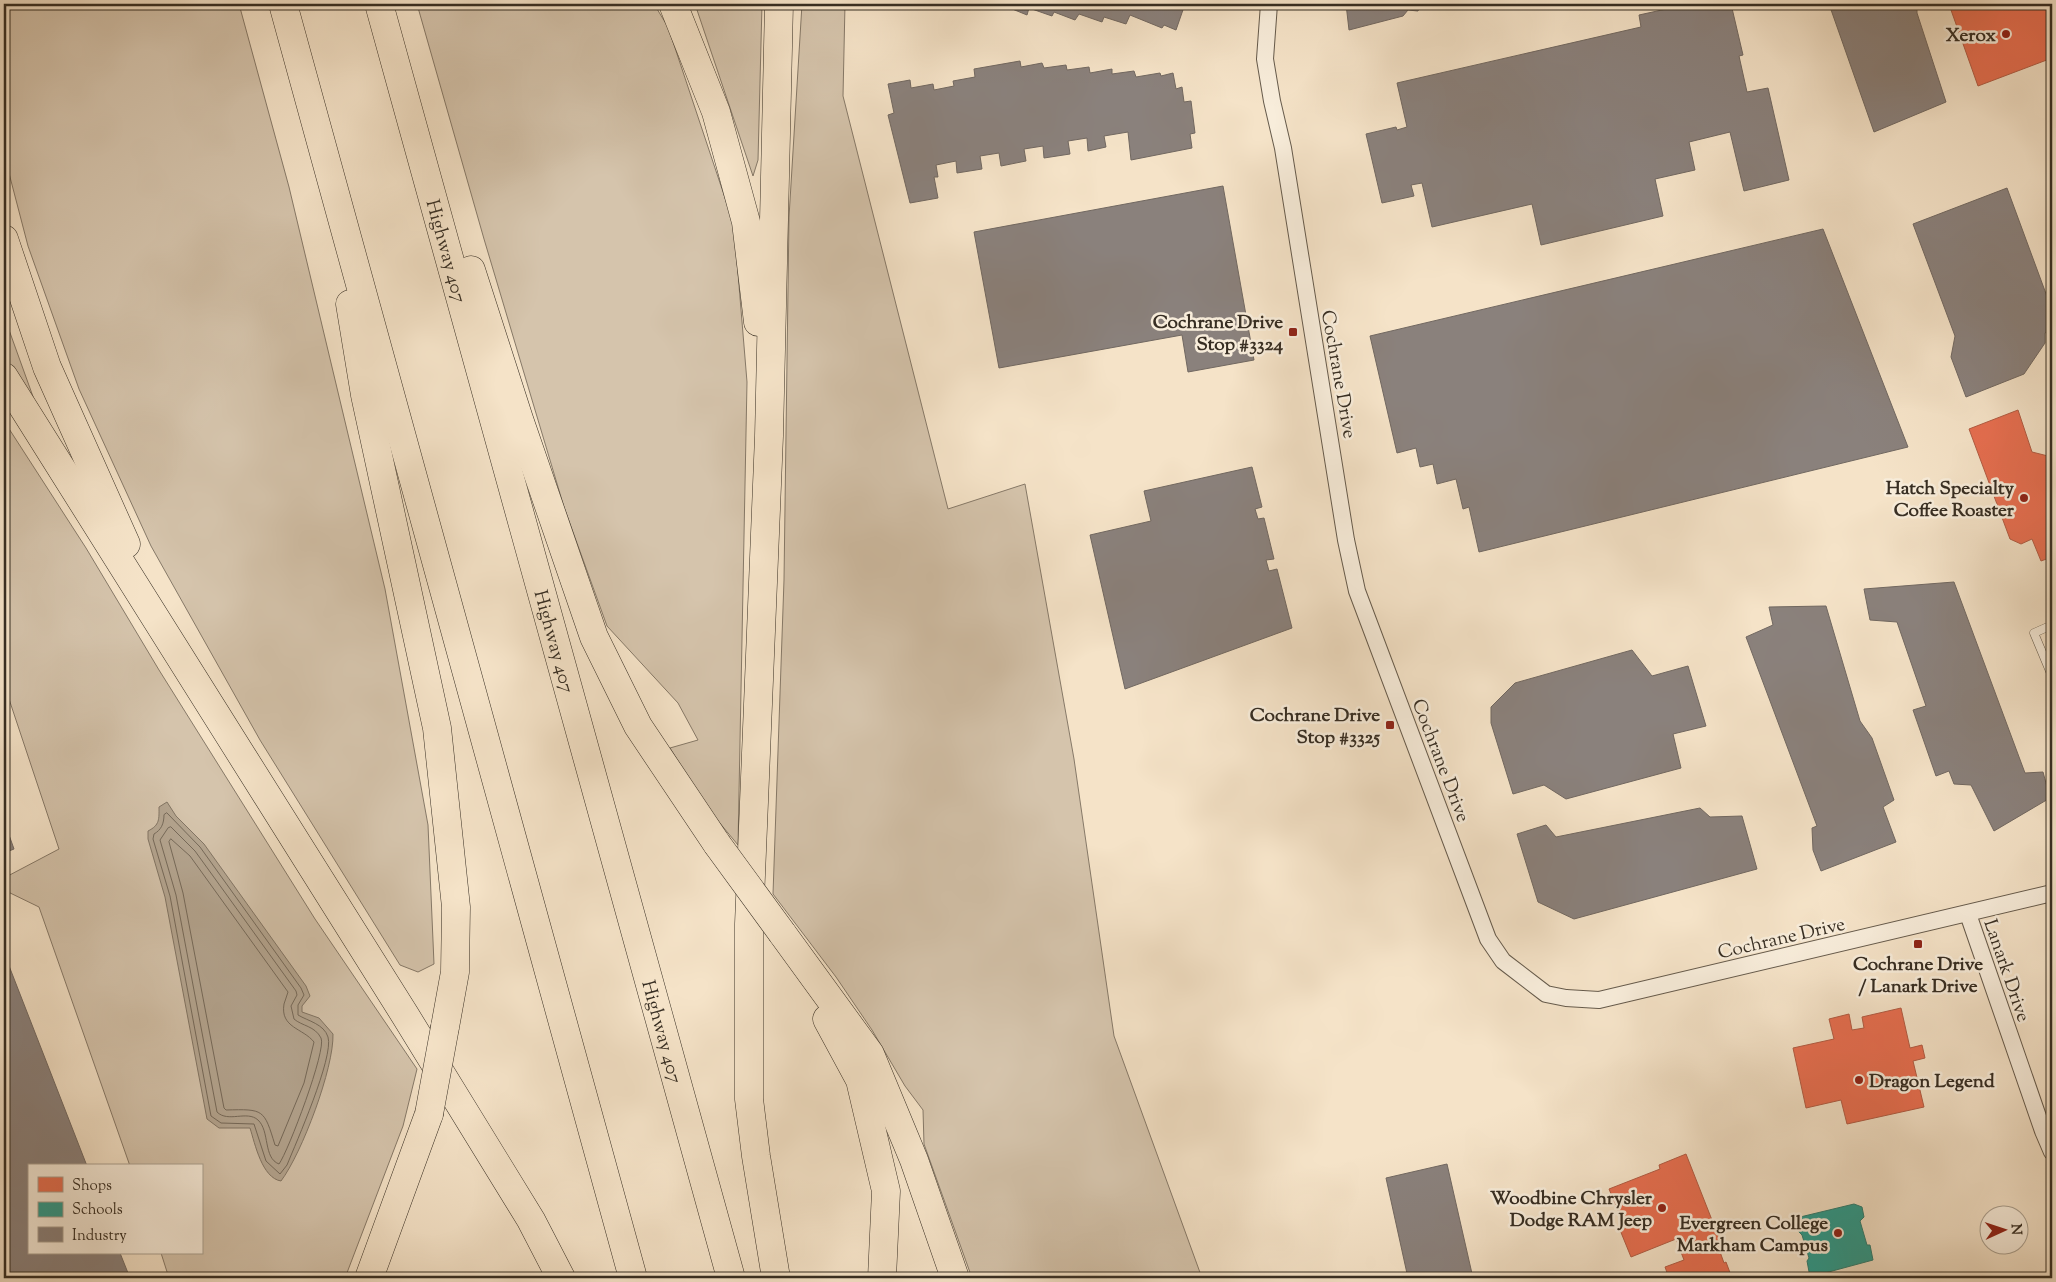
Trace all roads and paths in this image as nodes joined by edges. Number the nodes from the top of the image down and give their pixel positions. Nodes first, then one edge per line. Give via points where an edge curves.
1 (283, 4) edge
2 (379, 4) edge
3 (672, 4) edge
4 (779, 4) edge
5 (1269, 4) edge
6 (327, 159) junction
7 (423, 160) junction
8 (4, 239) edge
9 (4, 378) edge
10 (770, 436) junction
11 (2052, 626) edge
12 (180, 656) junction
13 (2052, 676) edge
14 (2052, 893) edge
15 (1968, 914) junction
16 (782, 933) junction
17 (2052, 1152) edge
18 (369, 1278) edge
19 (561, 1278) edge
20 (633, 1278) edge
21 (731, 1278) edge
22 (776, 1278) edge
23 (882, 1278) edge
24 (956, 1278) edge

1 - 6 highway
2 - 7 highway, Highway 407
3 - 10 highway via 716,112 746,222
4 - 10 highway
5 - 15 street, Cochrane Drive via 1267,68 1357,592 1488,939 1503,961 1546,994 1598,1000
6 - 18 highway, bridge via 365,395 436,728 456,907 455,972 429,1114
6 - 20 highway
7 - 16 highway, bridge via 463,244 594,637 638,726 717,844
7 - 21 highway, Highway 407
8 - 12 highway via 47,367 110,511
9 - 12 highway
10 - 22 highway via 749,924 749,1099
11 - 13 lane via 2034,633
12 - 19 highway via 532,1220
14 - 15 street, Cochrane Drive
15 - 17 street, Lanark Drive
16 - 23 highway via 860,1080 886,1191
16 - 24 highway via 870,1054 914,1160

